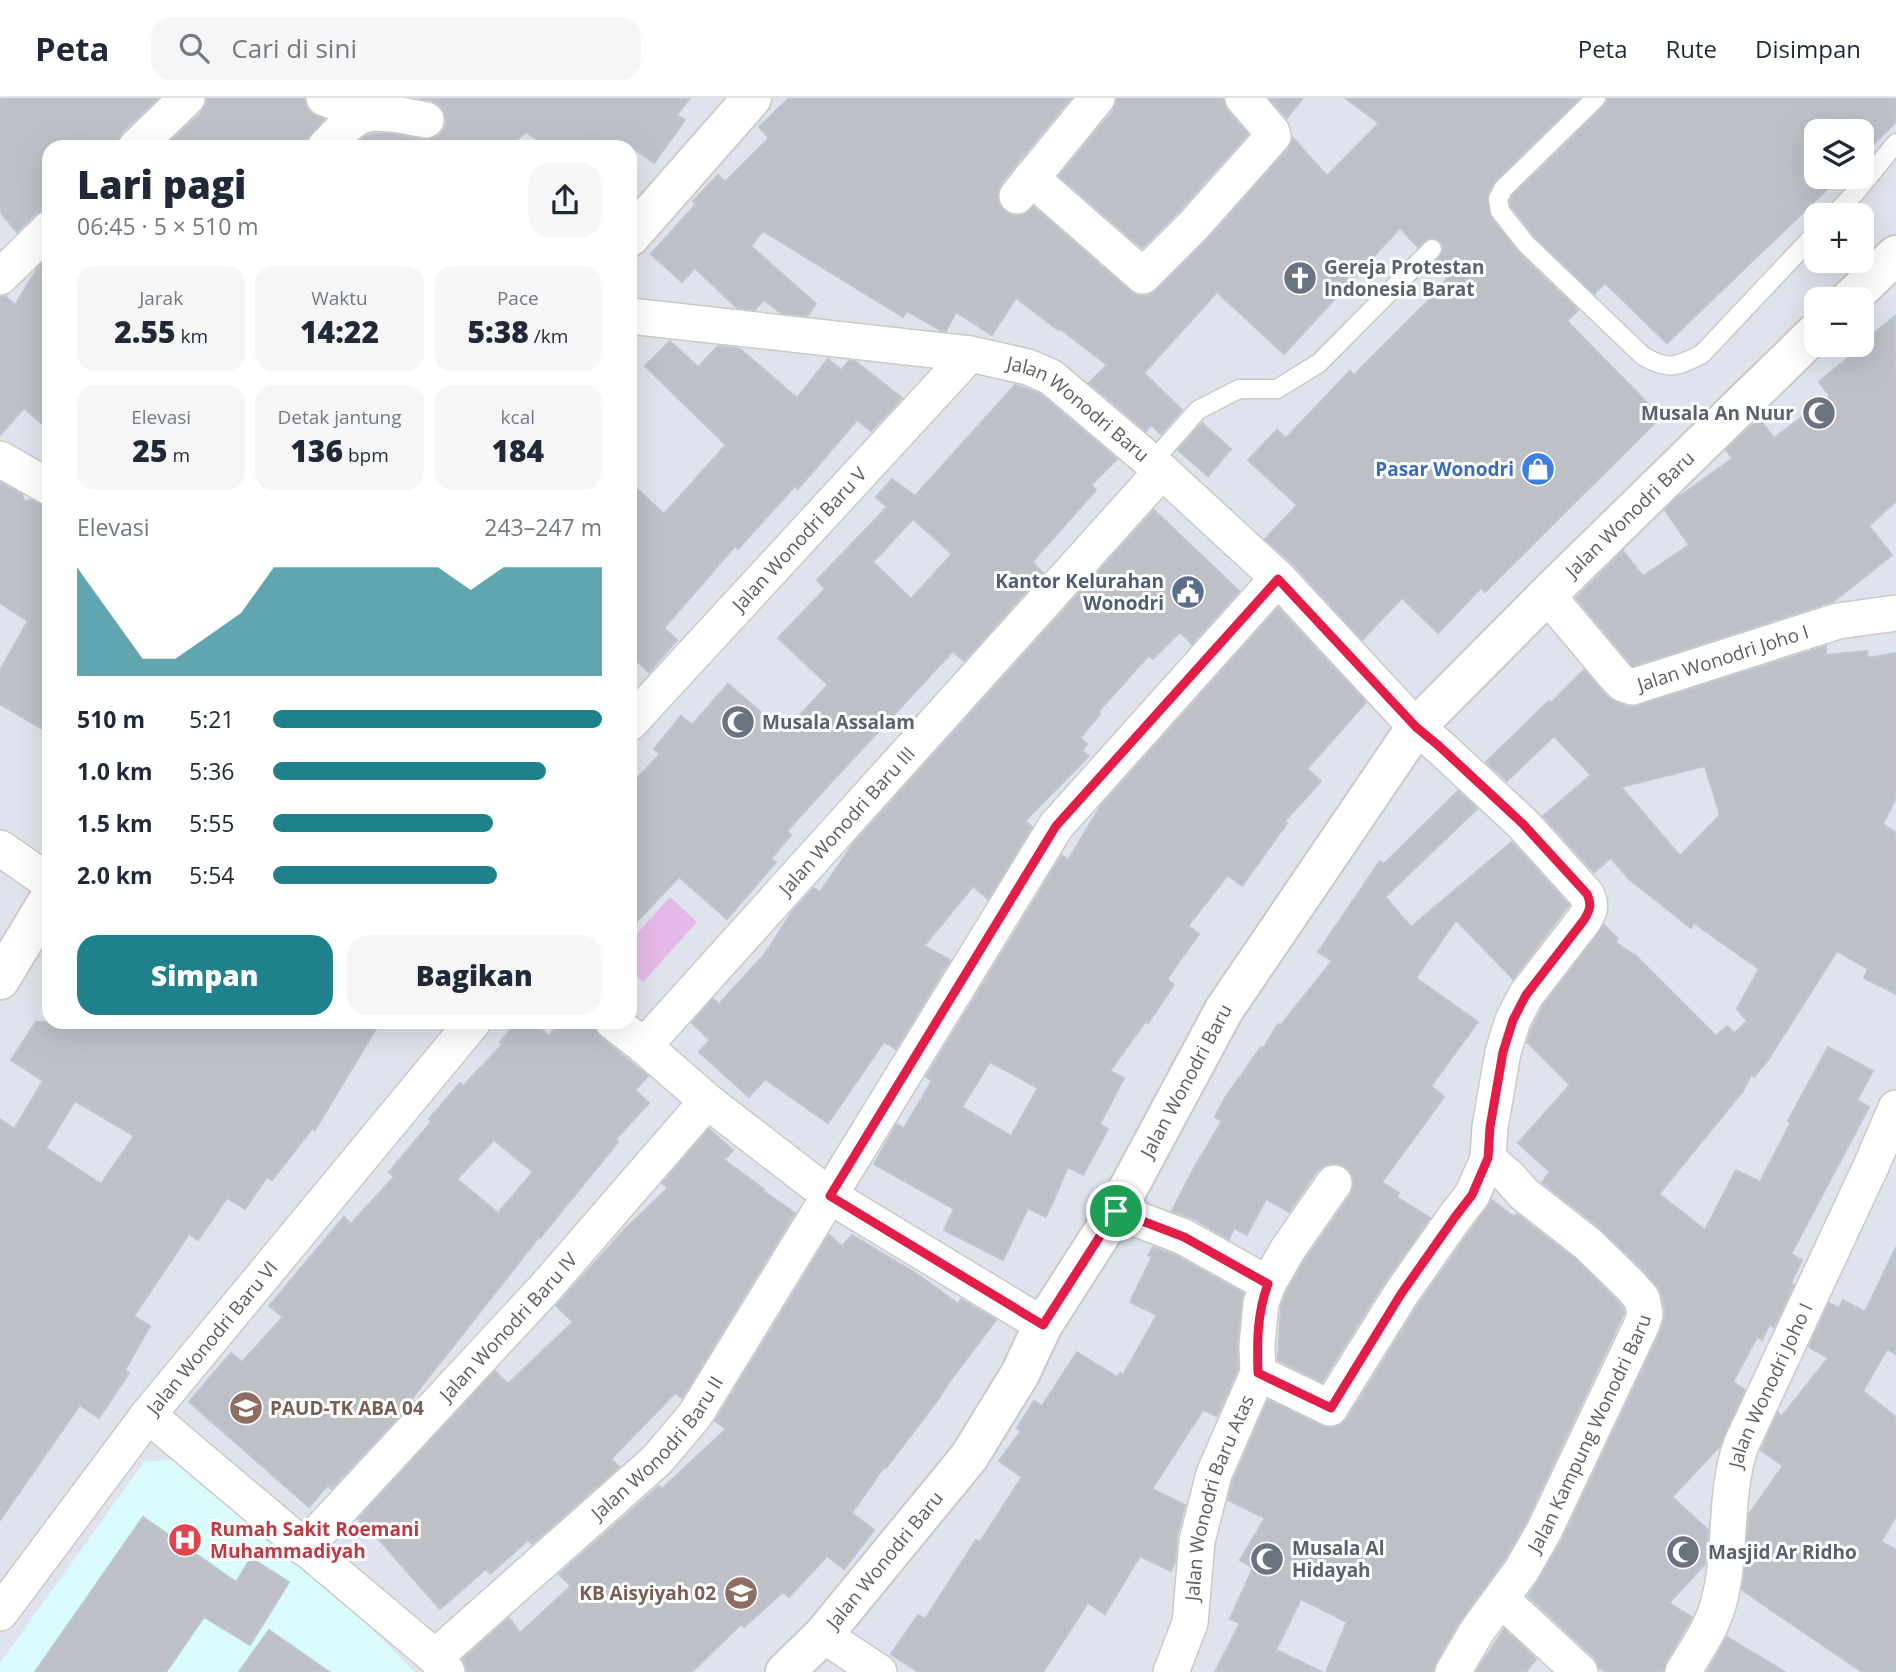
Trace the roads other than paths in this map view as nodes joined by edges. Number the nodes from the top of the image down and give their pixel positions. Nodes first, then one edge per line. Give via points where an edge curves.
1 (187, 98) edge
2 (324, 98) edge
3 (752, 98) edge
4 (1097, 98) edge
5 (1243, 98) edge
6 (1596, 98) edge
7 (366, 114) junction
8 (429, 122) edge
9 (143, 140) edge
10 (332, 140) edge
11 (1896, 143) edge
12 (1845, 203) edge
13 (637, 229) edge
14 (42, 236) edge
15 (1804, 246) edge
16 (1432, 249) dead end
17 (1896, 255) edge
18 (0, 277) edge
19 (1863, 287) edge
20 (637, 317) edge
21 (1804, 344) edge
22 (970, 354) junction
23 (0, 459) edge
24 (1157, 466) junction
25 (42, 480) edge
26 (1278, 579) junction
27 (1548, 596) junction
28 (1896, 613) edge
29 (637, 715) edge
30 (1416, 727) junction
31 (0, 848) edge
32 (42, 878) edge
33 (42, 911) edge
34 (0, 980) edge
35 (468, 1029) edge
36 (622, 1029) edge
37 (644, 1046) junction
38 (707, 1101) junction
39 (1896, 1108) edge
40 (1488, 1158) junction
41 (1334, 1183) dead end
42 (830, 1196) junction
43 (1116, 1211) junction
44 (1268, 1284) junction
45 (1043, 1325) junction
46 (1258, 1373) junction
47 (148, 1415) junction
48 (304, 1548) junction
49 (1501, 1599) junction
50 (0, 1613) edge
51 (823, 1635) junction
52 (441, 1665) edge
53 (785, 1672) edge
54 (879, 1672) edge
55 (1171, 1672) edge
56 (1453, 1672) edge
57 (1580, 1672) edge
58 (1683, 1672) edge

1 - 9 street
2 - 7 street
3 - 13 street
4 - 5 street via 1024,188 1143,276 1273,136
6 - 15 lane via 1503,189 1500,211 1527,244 1643,356 1660,365 1681,364 1702,354
7 - 8 street
7 - 10 street
11 - 12 lane
14 - 18 street
16 - 24 lane via 1319,363 1277,389 1239,389 1198,410
17 - 19 street
20 - 22 street, Jalan Wonodri Baru
21 - 27 street, Jalan Wonodri Baru
22 - 24 street, Jalan Wonodri Baru via 1051,377
22 - 29 street, Jalan Wonodri Baru V
23 - 25 street
24 - 26 street, Jalan Wonodri Baru
24 - 37 street, Jalan Wonodri Baru III
26 - 30 street, Jalan Wonodri Baru
26 - 42 street, Jalan Wonodri Baru II via 1056,826
27 - 28 street, Jalan Wonodri Joho I via 1616,677 1632,687 1838,621
27 - 30 street, Jalan Wonodri Baru
30 - 40 street via 1523,824 1591,902 1584,920 1526,995 1513,1020 1503,1052
30 - 43 street, Jalan Wonodri Baru via 1224,1010
31 - 32 street
33 - 34 street
35 - 47 street, Jalan Wonodri Baru VI
36 - 37 street
37 - 38 street
38 - 42 street
38 - 48 street, Jalan Wonodri Baru IV via 545,1287
39 - 58 street, Jalan Wonodri Joho I via 1741,1445 1731,1478 1723,1586 1712,1625
40 - 46 street via 1472,1195 1401,1294 1331,1408
40 - 49 street, Jalan Kampung Wonodri Baru via 1631,1286 1642,1299 1644,1314 1544,1531
41 - 44 street, Jalan Wonodri Baru Atas
42 - 45 street
42 - 52 street, Jalan Wonodri Baru II via 695,1415 657,1460
43 - 44 street via 1184,1237
43 - 45 street, Jalan Wonodri Baru
44 - 46 street, Jalan Wonodri Baru Atas via 1258,1323
45 - 51 street, Jalan Wonodri Baru via 1020,1374 970,1457
46 - 55 street, Jalan Wonodri Baru Atas via 1214,1474 1198,1541 1190,1623
47 - 48 street, Jalan Wonodri Baru VI
47 - 50 street
48 - 52 street, Jalan Wonodri Baru VI
49 - 56 street, Jalan Kampung Wonodri Baru
49 - 57 street
51 - 53 street, Jalan Wonodri Baru
51 - 54 street

